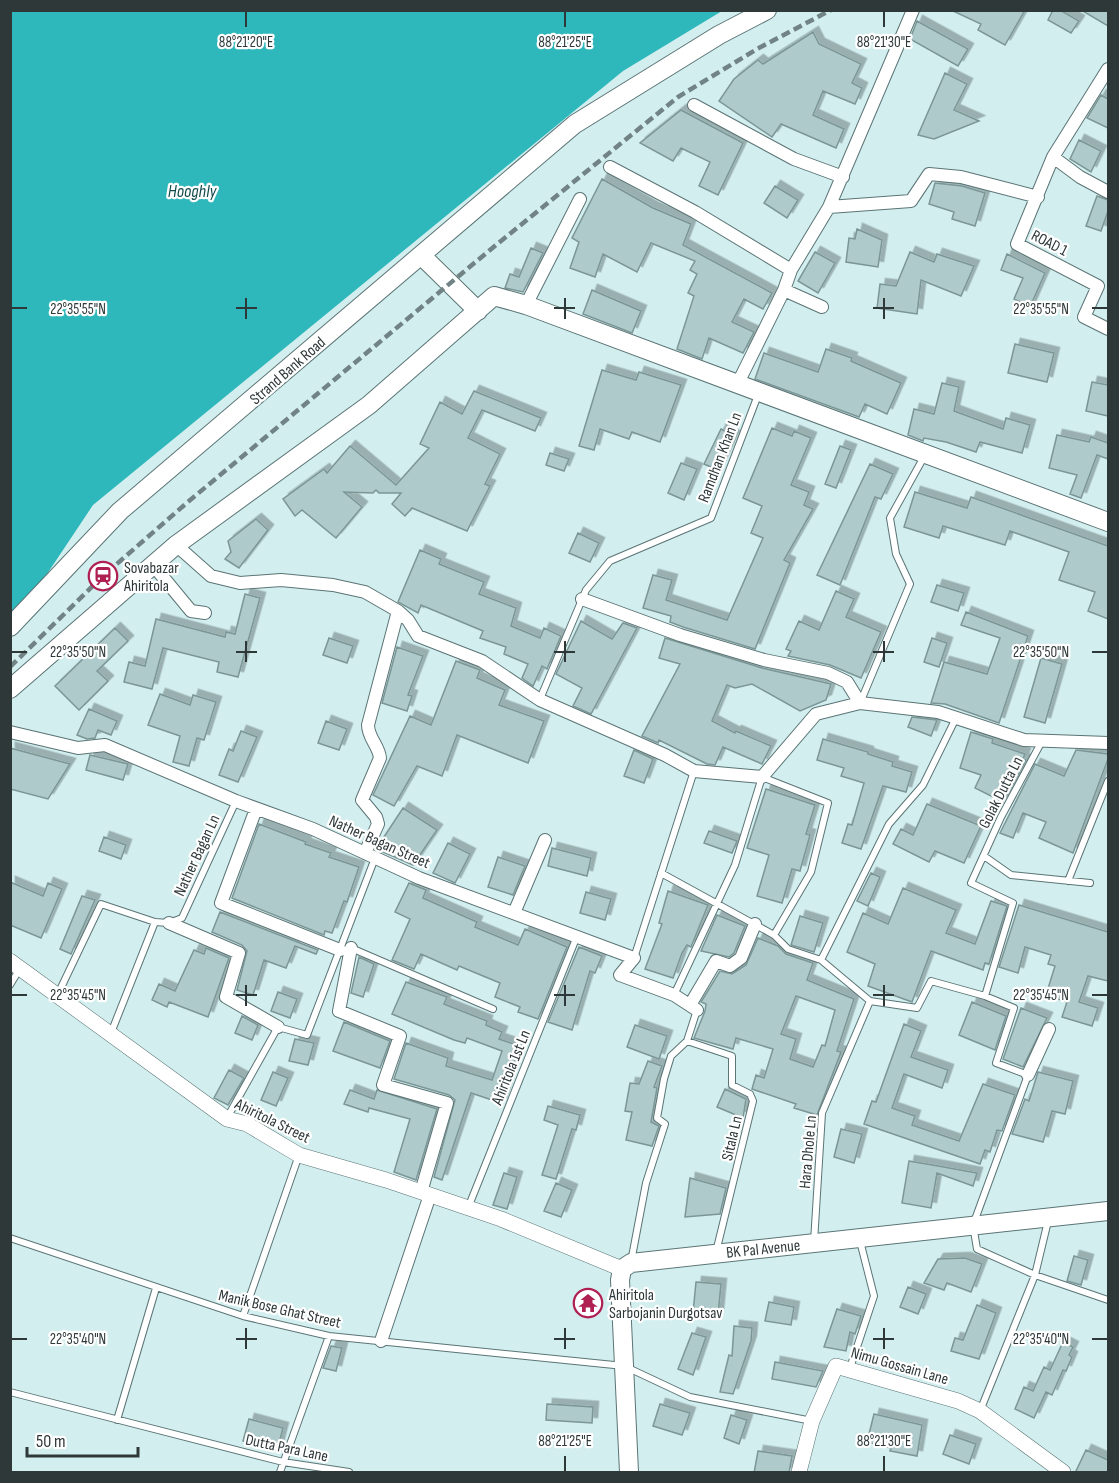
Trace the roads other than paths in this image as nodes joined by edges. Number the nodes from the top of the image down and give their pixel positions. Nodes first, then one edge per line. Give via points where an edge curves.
1 (767, 10) edge
2 (913, 10) edge
3 (1108, 69) edge
4 (694, 105) dead end
5 (1053, 157) junction
6 (610, 167) dead end
7 (843, 177) junction
8 (1108, 192) edge
9 (1038, 197) junction
10 (580, 199) dead end
11 (829, 207) junction
12 (421, 255) junction
13 (791, 270) junction
14 (784, 290) junction
15 (526, 305) junction
16 (822, 307) dead end
17 (478, 310) junction
18 (1108, 328) edge
19 (737, 386) junction
20 (759, 393) junction
21 (925, 454) junction
22 (1108, 522) edge
23 (176, 545) junction
24 (153, 565) junction
25 (582, 599) junction
26 (398, 610) junction
27 (205, 613) dead end
28 (10, 627) edge
29 (10, 689) edge
30 (540, 700) junction
31 (860, 703) junction
32 (957, 718) junction
33 (10, 732) edge
34 (1042, 741) junction
35 (1108, 743) edge
36 (694, 771) junction
37 (762, 777) junction
38 (1108, 781) edge
39 (236, 801) junction
40 (256, 809) junction
41 (545, 840) dead end
42 (370, 856) junction
43 (984, 856) junction
44 (661, 873) junction
45 (1068, 880) junction
46 (1090, 883) dead end
47 (716, 902) junction
48 (514, 913) junction
49 (155, 922) junction
50 (169, 923) junction
51 (755, 924) junction
52 (577, 935) junction
53 (774, 935) junction
54 (344, 947) junction
55 (634, 958) junction
56 (821, 960) junction
57 (16, 964) edge
58 (10, 985) edge
59 (58, 994) junction
60 (674, 995) junction
61 (985, 996) junction
62 (870, 1001) junction
63 (694, 1008) junction
64 (493, 1009) dead end
65 (278, 1027) junction
66 (1049, 1029) dead end
67 (111, 1033) junction
68 (687, 1041) junction
69 (1028, 1075) junction
70 (227, 1119) junction
71 (299, 1155) junction
72 (425, 1193) junction
73 (468, 1208) junction
74 (1108, 1211) edge
75 (1049, 1217) junction
76 (973, 1225) junction
77 (860, 1238) junction
78 (10, 1239) edge
79 (814, 1242) junction
80 (717, 1248) dead end
81 (627, 1266) junction
82 (1035, 1275) junction
83 (156, 1288) junction
84 (1108, 1300) edge
85 (243, 1316) junction
86 (329, 1336) junction
87 (381, 1341) junction
88 (624, 1366) junction
89 (850, 1368) junction
90 (10, 1392) edge
91 (981, 1411) junction
92 (117, 1420) junction
93 (812, 1421) junction
94 (283, 1462) junction
95 (631, 1471) edge
96 (280, 1473) edge
97 (349, 1473) edge
98 (799, 1473) edge
99 (1063, 1473) edge

1 - 12 main road, Strand Bank Road via 719,35 575,124
2 - 7 street
3 - 5 street, ROAD 1
4 - 7 street via 794,159
5 - 8 street
5 - 9 street, ROAD 1
6 - 13 street
7 - 11 street
9 - 11 street via 961,177 929,174 911,201
9 - 18 street, ROAD 1 via 1017,244 1098,286 1084,318
10 - 15 street
11 - 13 street
12 - 17 main road
12 - 28 main road, Strand Bank Road via 120,511
13 - 14 street
14 - 16 street
14 - 19 street
15 - 17 main road via 494,296
15 - 19 main road
17 - 23 main road via 369,405
19 - 20 main road
20 - 21 main road
20 - 25 lane, Ramdhan Khan Ln via 711,518 610,561
21 - 22 main road
21 - 31 lane via 890,518 896,554 910,584
23 - 24 main road
23 - 26 street via 211,576 240,583 281,580 333,585 365,592
24 - 27 street via 191,612
24 - 29 main road
25 - 30 lane, Ramdhan Khan Ln
25 - 31 street via 680,635 764,660 828,673 847,682
26 - 30 street via 418,636 482,661
26 - 42 street via 368,724 380,758 362,800 378,824
30 - 36 street
31 - 32 street via 938,712
31 - 37 street via 816,714
32 - 34 street via 1024,740
32 - 56 lane via 923,785 889,824
33 - 39 street, Nather Bagan Street via 78,748 105,745
34 - 35 street
34 - 43 lane, Golak Dutta Ln
36 - 37 street
36 - 44 lane
37 - 47 lane via 735,866
37 - 53 lane via 828,803 811,872
38 - 45 lane
39 - 40 street, Nather Bagan Street
39 - 50 lane, Nather Bagan Ln via 182,918
40 - 42 street, Nather Bagan Street via 313,829
40 - 54 street via 221,903
41 - 48 street
42 - 48 street, Nather Bagan Street
42 - 54 lane
43 - 45 lane via 1011,875
43 - 61 lane, Golak Dutta Ln via 971,883 1013,903
44 - 47 lane
44 - 55 lane
45 - 46 lane
47 - 51 lane
47 - 60 lane
48 - 52 street, Nather Bagan Street
49 - 50 lane
49 - 59 lane via 101,904
49 - 67 lane
50 - 65 street via 239,954 226,997
51 - 53 lane
51 - 63 street via 741,958 730,966 716,961
52 - 55 street, Nather Bagan Street
52 - 73 lane, Ahiritola 1st Ln
53 - 56 lane via 788,949
54 - 64 lane
54 - 65 lane via 307,1035
54 - 72 street via 339,1011 400,1036 384,1085 447,1103
55 - 60 street via 620,975
56 - 62 lane
57 - 58 lane
57 - 59 street, Ahiritola Street
59 - 67 street, Ahiritola Street
60 - 63 street
61 - 62 lane via 931,981 917,1008
61 - 69 lane via 1014,1008 996,1063
62 - 79 lane, Hara Dhole Ln via 822,1113
63 - 68 lane
65 - 70 lane
66 - 69 street
67 - 70 street, Ahiritola Street
68 - 80 lane, Sitala Ln via 732,1056 732,1085 750,1094 753,1101
68 - 81 lane via 671,1056 664,1079 657,1118 665,1124 646,1183
69 - 76 lane
70 - 71 street, Ahiritola Street via 247,1124
71 - 72 street, Ahiritola Street
71 - 85 lane
72 - 73 street, Ahiritola Street
72 - 87 street
73 - 81 street, Ahiritola Street
74 - 75 main road, BK Pal Avenue
75 - 76 main road, BK Pal Avenue
75 - 82 lane
76 - 77 main road, BK Pal Avenue
76 - 82 lane via 977,1249
77 - 79 main road, BK Pal Avenue
77 - 89 lane via 874,1296
78 - 83 lane, Manik Bose Ghat Street
79 - 81 main road, BK Pal Avenue
81 - 88 main road via 620,1280
82 - 84 lane
82 - 91 lane
83 - 85 lane, Manik Bose Ghat Street
83 - 92 lane
85 - 86 lane, Manik Bose Ghat Street
86 - 87 lane, Manik Bose Ghat Street
86 - 94 lane
87 - 88 lane, Manik Bose Ghat Street
88 - 93 lane, Manik Bose Ghat Street via 690,1397
88 - 95 main road
89 - 91 street, Nimu Gossain Lane
89 - 93 street, Nimu Gossain Lane via 836,1366
90 - 92 lane, Dutta Para Lane
91 - 99 street, Nimu Gossain Lane
92 - 94 lane, Dutta Para Lane
93 - 98 street
94 - 96 lane
94 - 97 lane, Dutta Para Lane

